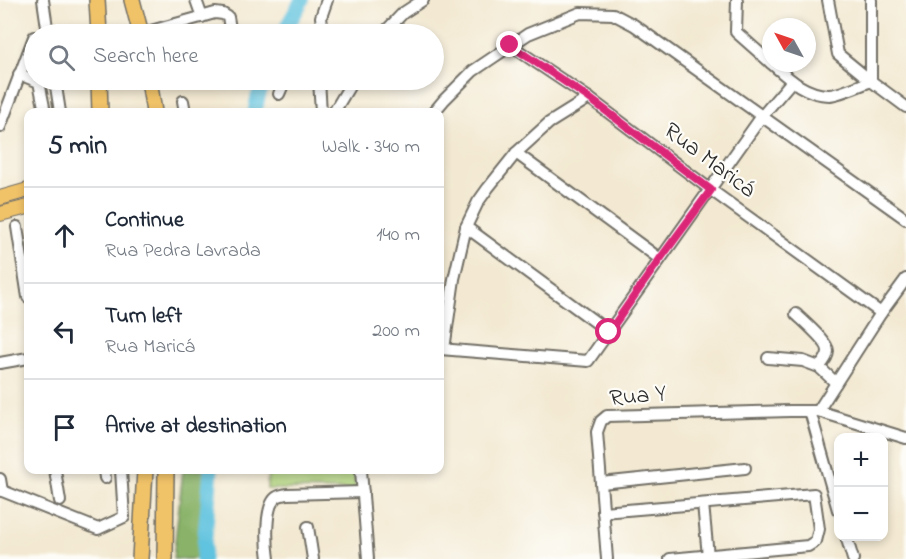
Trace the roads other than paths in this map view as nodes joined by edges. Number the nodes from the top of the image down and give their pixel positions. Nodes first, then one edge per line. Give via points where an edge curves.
1 (43, 0) edge
2 (97, 0) edge
3 (132, 0) edge
4 (196, 0) edge
5 (327, 0) edge
6 (423, 0) edge
7 (737, 0) edge
8 (828, 0) edge
9 (871, 0) edge
10 (409, 3) edge
11 (202, 17) junction
12 (47, 24) edge
13 (98, 24) edge
14 (138, 24) edge
15 (177, 24) edge
16 (229, 24) edge
17 (321, 24) edge
18 (393, 24) edge
19 (510, 45) junction
20 (762, 55) edge
21 (24, 63) edge
22 (782, 72) edge
23 (20, 74) junction
24 (24, 76) edge
25 (792, 81) junction
26 (871, 81) junction
27 (41, 90) edge
28 (57, 90) edge
29 (99, 90) edge
30 (151, 90) edge
31 (281, 90) edge
32 (320, 90) edge
33 (347, 90) edge
34 (279, 94) dead end
35 (589, 98) junction
36 (183, 101) dead end
37 (906, 107) edge
38 (44, 108) edge
39 (59, 108) edge
40 (100, 108) edge
41 (153, 108) edge
42 (184, 108) edge
43 (321, 108) edge
44 (336, 108) edge
45 (437, 108) edge
46 (762, 116) junction
47 (1, 120) edge
48 (516, 153) junction
49 (711, 190) junction
50 (24, 191) edge
51 (0, 198) edge
52 (24, 208) edge
53 (0, 214) edge
54 (906, 219) edge
55 (17, 227) dead end
56 (466, 227) junction
57 (660, 259) junction
58 (24, 272) edge
59 (906, 279) edge
60 (880, 313) junction
61 (796, 314) dead end
62 (609, 332) junction
63 (444, 337) edge
64 (444, 349) edge
65 (768, 358) dead end
66 (24, 359) edge
67 (0, 363) edge
68 (819, 367) junction
69 (836, 383) junction
70 (814, 411) junction
71 (906, 438) edge
72 (745, 468) dead end
73 (56, 474) edge
74 (121, 474) edge
75 (146, 474) edge
76 (166, 474) edge
77 (361, 474) edge
78 (0, 479) edge
79 (601, 483) junction
80 (1, 491) edge
81 (363, 492) junction
82 (834, 494) edge
83 (60, 501) dead end
84 (703, 504) junction
85 (603, 512) junction
86 (308, 527) dead end
87 (847, 541) edge
88 (708, 556) junction
89 (140, 559) edge
90 (165, 559) edge
91 (269, 559) edge
92 (313, 559) edge
93 (368, 559) edge
94 (607, 559) edge
95 (670, 559) edge
96 (853, 559) edge

1 - 12 street
2 - 13 highway
3 - 14 highway
4 - 11 street
5 - 17 street
6 - 10 street
7 - 20 street via 736,32
8 - 26 street via 838,54
9 - 26 street
10 - 18 street
11 - 15 street
11 - 16 street via 223,14
19 - 35 street, Rua Maricá
19 - 45 street via 473,71
19 - 46 street via 580,13 613,14
21 - 23 street
22 - 25 street
23 - 24 street
23 - 47 street
25 - 26 street via 807,91 830,95
25 - 46 street
26 - 37 street
27 - 38 street
28 - 39 street
29 - 40 highway
30 - 41 highway
31 - 34 street
32 - 43 street
33 - 44 street
35 - 48 street via 549,123
35 - 49 street, Rua Maricá
36 - 42 street
46 - 49 street
46 - 54 street
48 - 56 street via 478,202
48 - 57 street
49 - 57 street
49 - 60 street, Rua Maricá
50 - 51 main road
52 - 53 main road
55 - 58 street
56 - 62 street
56 - 63 street
57 - 62 street
59 - 60 street
60 - 69 street
61 - 68 street via 827,345 828,353
62 - 64 street via 588,361
65 - 68 street via 803,361
66 - 67 street
68 - 69 street
69 - 70 street
70 - 71 street
70 - 79 street, Rua Y via 606,416 597,432
70 - 82 street
72 - 79 street
73 - 83 street
74 - 80 street via 124,517 98,529
75 - 89 highway
76 - 90 highway
77 - 81 street
78 - 80 street
79 - 85 street, Rua Y
81 - 91 street via 277,497 268,518
81 - 93 street
84 - 85 street
84 - 88 street
84 - 88 street via 814,494 819,529 816,541 808,546
85 - 94 street, Rua Y
86 - 92 street
87 - 96 street
88 - 95 street

